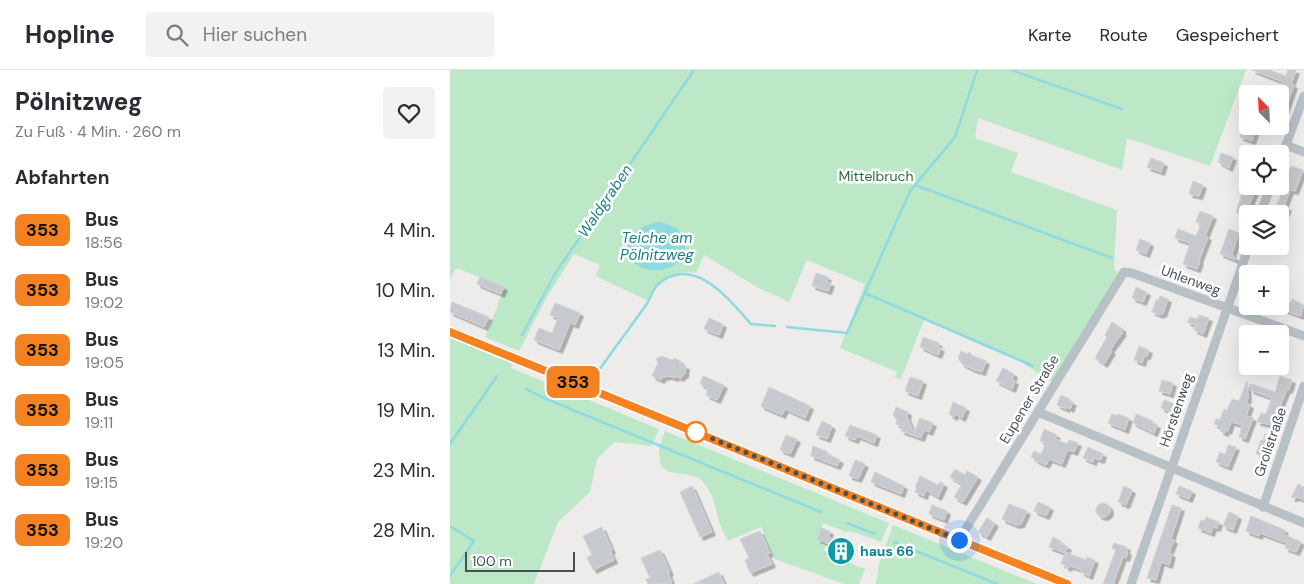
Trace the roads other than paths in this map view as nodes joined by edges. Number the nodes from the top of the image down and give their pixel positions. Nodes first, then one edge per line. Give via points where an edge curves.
1 (1304, 96) edge
2 (1286, 145) edge
3 (1289, 146) edge
4 (1304, 152) edge
5 (1246, 255) edge
6 (1124, 272) joint
7 (1227, 307) junction
8 (450, 332) edge
9 (1304, 336) edge
10 (1304, 386) edge
11 (1038, 412) junction
12 (1171, 469) junction
13 (1263, 506) junction
14 (1304, 523) edge
15 (959, 540) junction
16 (1067, 584) edge
17 (1131, 584) edge

1 - 2 street
3 - 4 street
5 - 7 street, Hörstenweg
6 - 7 street, Uhlenweg
6 - 11 street, Eupener Straße
7 - 9 street, Uhlenweg
7 - 12 street, Hörstenweg
8 - 15 street
10 - 13 street, Grollstraße
11 - 12 street
11 - 15 street, Eupener Straße
12 - 13 street
12 - 17 street, Hörstenweg
13 - 14 street
15 - 16 street

